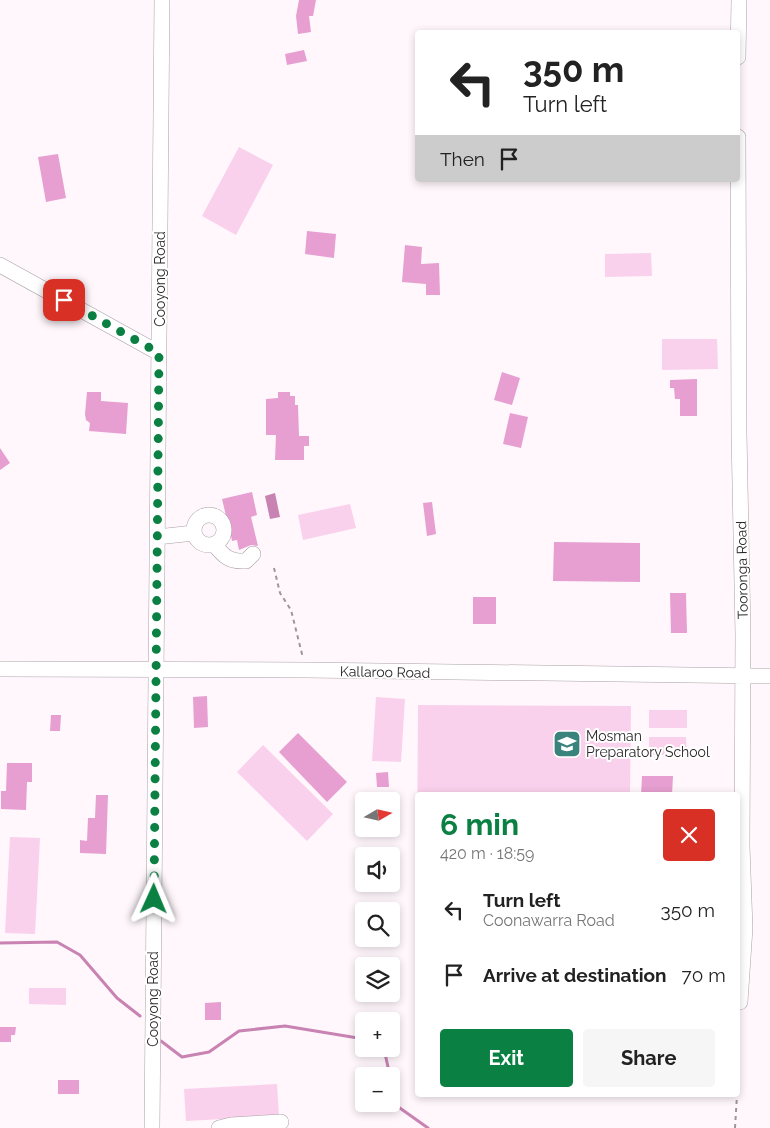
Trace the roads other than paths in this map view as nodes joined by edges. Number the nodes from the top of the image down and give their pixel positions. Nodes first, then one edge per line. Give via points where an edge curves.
1 (162, 0) edge
2 (739, 0) edge
3 (738, 30) edge
4 (738, 182) edge
5 (0, 264) edge
6 (159, 353) junction
7 (194, 533) junction
8 (157, 537) junction
9 (214, 544) junction
10 (253, 554) dead end
11 (0, 669) edge
12 (156, 670) junction
13 (743, 675) junction
14 (770, 676) edge
15 (740, 1002) dead end
16 (282, 1122) dead end
17 (152, 1128) edge
18 (219, 1128) edge

1 - 6 street, Cooyong Road
2 - 3 street
4 - 13 street, Tooronga Road
5 - 6 street
6 - 8 street, Cooyong Road
7 - 8 street
7 - 9 street via 200,542
7 - 9 street via 195,525 202,517 216,517 224,531
8 - 12 street, Cooyong Road
9 - 10 street via 226,559 246,560
11 - 12 street, Kallaroo Road
12 - 13 street, Kallaroo Road
12 - 17 street, Cooyong Road
13 - 14 street, Kallaroo Road
13 - 15 street, Tooronga Road via 745,928
16 - 18 street

